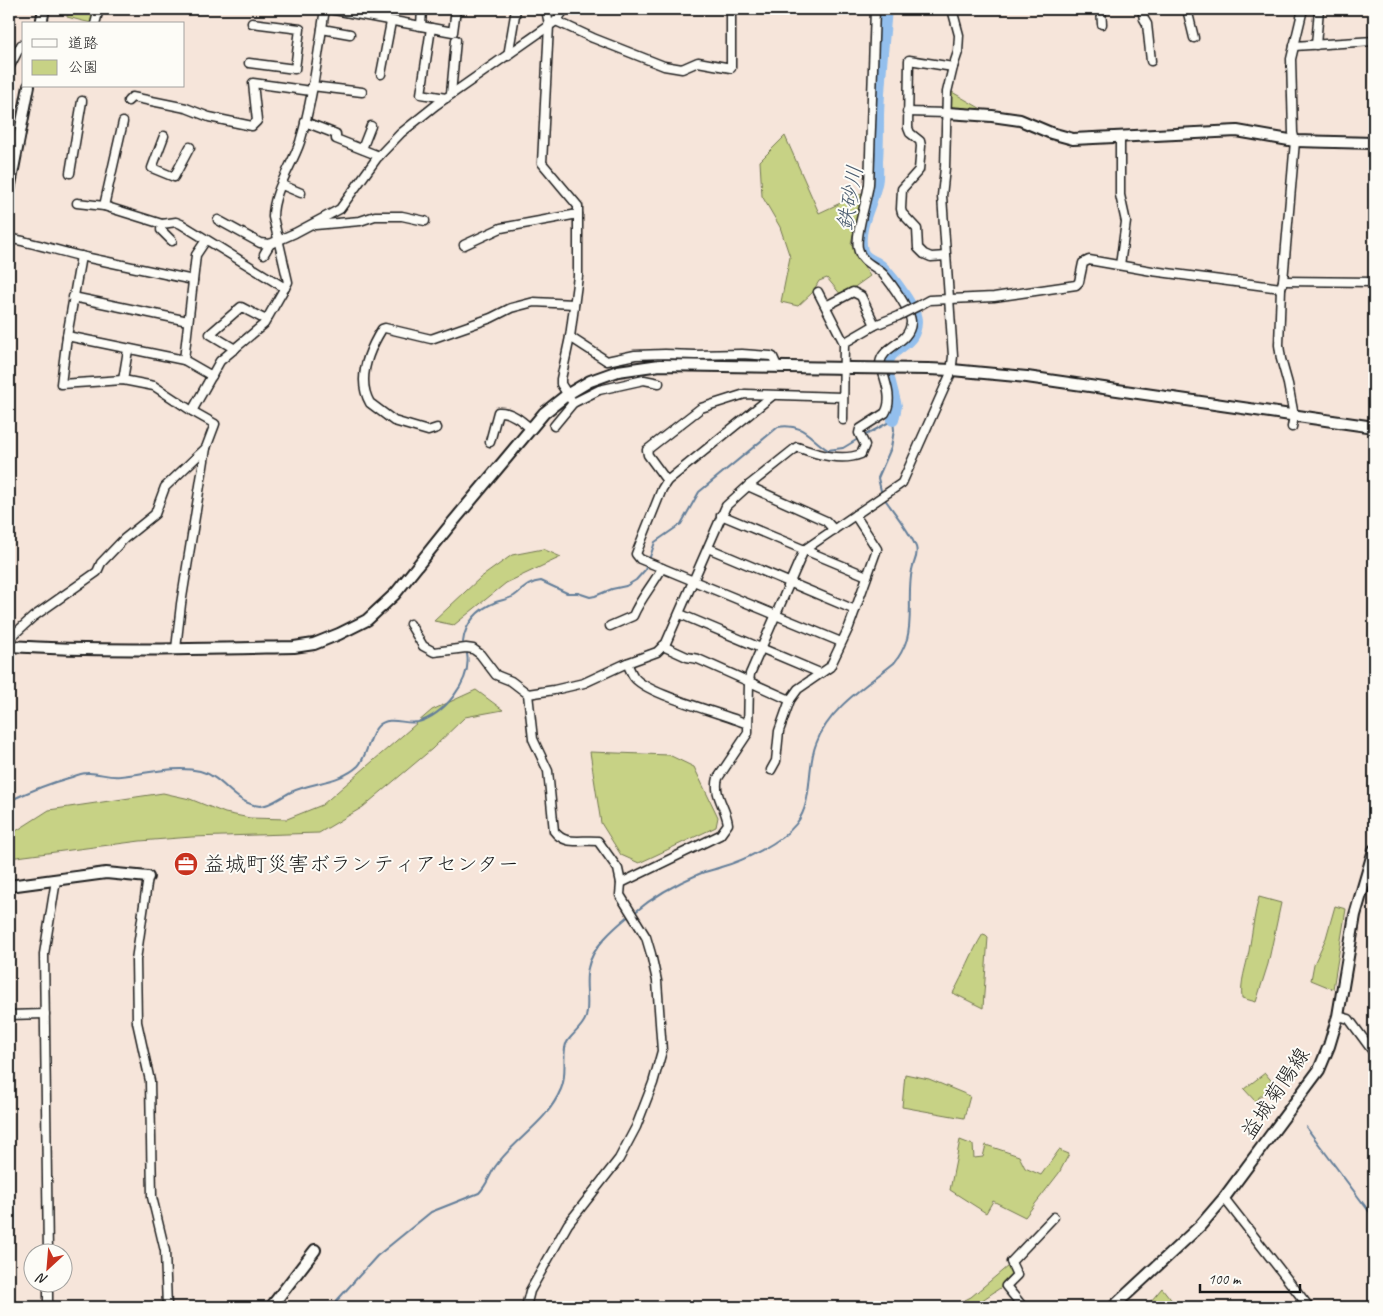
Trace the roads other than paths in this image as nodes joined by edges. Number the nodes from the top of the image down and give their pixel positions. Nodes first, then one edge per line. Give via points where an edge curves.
1 (44, 9) edge
2 (99, 9) edge
3 (325, 9) edge
4 (329, 9) edge
5 (422, 9) edge
6 (456, 9) edge
7 (516, 9) edge
8 (546, 9) edge
9 (565, 9) edge
10 (731, 9) edge
11 (875, 9) edge
12 (952, 9) edge
13 (1101, 9) edge
14 (1142, 9) edge
15 (1187, 9) edge
16 (1303, 9) edge
17 (1319, 9) edge
18 (361, 11) edge
19 (556, 21) junction
20 (41, 22) edge
21 (96, 22) edge
22 (391, 22) junction
23 (252, 23) dead end
24 (1102, 24) dead end
25 (549, 25) junction
26 (420, 26) junction
27 (431, 28) junction
28 (322, 29) junction
29 (350, 34) dead end
30 (1194, 38) dead end
31 (456, 40) dead end
32 (1374, 41) edge
33 (21, 45) dead end
34 (1316, 45) junction
35 (1294, 46) junction
36 (508, 56) junction
37 (1151, 61) dead end
38 (249, 63) dead end
39 (952, 67) junction
40 (9, 68) edge
41 (381, 74) dead end
42 (29, 88) edge
43 (312, 88) junction
44 (362, 92) dead end
45 (448, 96) junction
46 (82, 101) dead end
47 (128, 102) dead end
48 (907, 112) junction
49 (947, 114) junction
50 (123, 122) dead end
51 (305, 122) junction
52 (371, 126) dead end
53 (164, 136) dead end
54 (1120, 137) junction
55 (1295, 140) junction
56 (1374, 143) edge
57 (190, 148) dead end
58 (362, 149) junction
59 (379, 156) junction
60 (70, 173) dead end
61 (10, 177) edge
62 (282, 186) junction
63 (9, 190) edge
64 (301, 194) dead end
65 (78, 203) dead end
66 (104, 206) junction
67 (578, 214) junction
68 (218, 220) dead end
69 (425, 221) dead end
70 (162, 224) junction
71 (310, 225) junction
72 (9, 238) edge
73 (278, 239) junction
74 (206, 240) junction
75 (172, 241) dead end
76 (270, 244) junction
77 (464, 245) dead end
78 (264, 254) dead end
79 (81, 256) junction
80 (946, 256) junction
81 (1120, 266) junction
82 (193, 280) junction
83 (1374, 282) edge
84 (1282, 285) junction
85 (285, 288) junction
86 (818, 292) dead end
87 (73, 298) junction
88 (949, 298) junction
89 (574, 304) junction
90 (826, 306) junction
91 (266, 320) junction
92 (188, 321) junction
93 (875, 325) junction
94 (66, 336) junction
95 (570, 337) junction
96 (844, 343) junction
97 (235, 349) junction
98 (128, 350) junction
99 (184, 360) junction
100 (777, 366) junction
101 (847, 368) junction
102 (952, 370) junction
103 (212, 376) junction
104 (123, 380) junction
105 (659, 383) dead end
106 (568, 394) junction
107 (772, 396) junction
108 (842, 397) junction
109 (573, 403) junction
110 (192, 412) junction
111 (1294, 416) junction
112 (843, 420) dead end
113 (554, 426) dead end
114 (1292, 427) dead end
115 (1374, 427) edge
116 (437, 428) dead end
117 (531, 428) junction
118 (490, 442) dead end
119 (206, 448) junction
120 (667, 481) junction
121 (748, 486) junction
122 (721, 515) junction
123 (855, 515) junction
124 (834, 530) junction
125 (708, 548) junction
126 (804, 550) junction
127 (659, 567) junction
128 (867, 576) junction
129 (694, 582) junction
130 (790, 582) junction
131 (855, 610) junction
132 (680, 614) junction
133 (776, 614) junction
134 (410, 624) dead end
135 (610, 626) dead end
136 (9, 639) edge
137 (841, 642) junction
138 (9, 646) edge
139 (663, 646) junction
140 (176, 649) junction
141 (761, 649) junction
142 (627, 663) junction
143 (820, 673) junction
144 (748, 682) junction
145 (528, 694) junction
146 (790, 700) junction
147 (747, 724) junction
148 (771, 770) dead end
149 (1374, 850) edge
150 (148, 877) joint
151 (56, 880) junction
152 (621, 883) junction
153 (9, 886) edge
154 (45, 1014) junction
155 (9, 1015) edge
156 (1338, 1016) junction
157 (1374, 1053) edge
158 (1224, 1198) junction
159 (1054, 1217) dead end
160 (48, 1244) edge
161 (316, 1250) dead end
162 (48, 1294) edge
163 (48, 1307) edge
164 (166, 1307) edge
165 (271, 1307) edge
166 (526, 1307) edge
167 (1023, 1307) edge
168 (1114, 1307) edge
169 (1309, 1307) edge

1 - 20 street
2 - 21 street
3 - 28 street
4 - 18 street
5 - 26 street
6 - 27 street via 453,32
7 - 36 street
8 - 25 street
9 - 19 street
10 - 19 street via 731,68 698,62 682,69 664,66
11 - 121 street via 869,185 857,244 860,256 882,274 906,308 911,324 903,340 886,351 880,360 889,402 885,413 860,429 864,448 861,454 848,457 797,448
12 - 39 street via 959,35 958,52
13 - 24 street
14 - 37 street
15 - 30 street
16 - 35 street
17 - 34 street
18 - 22 street
19 - 25 street
22 - 26 street
22 - 41 street
23 - 38 street via 300,30 295,69
25 - 36 street
25 - 67 street via 542,164 578,206
26 - 27 street
27 - 45 street via 421,94
28 - 29 street
28 - 43 street
31 - 45 street
32 - 34 street
33 - 40 street
34 - 35 street
35 - 55 street via 1291,88
36 - 45 street
39 - 48 street via 909,60
39 - 49 street
42 - 61 street
43 - 44 street
43 - 47 street via 253,84 256,121 252,126 132,97
43 - 51 street
45 - 59 street via 401,133
46 - 60 street
48 - 49 street
48 - 80 street via 908,128 920,141 921,154 920,170 902,189 902,213 917,229 918,248 924,254
49 - 54 street via 1020,120 1051,134 1073,139
49 - 80 street via 942,196
50 - 66 street
51 - 58 street via 337,131 336,138
51 - 62 street
52 - 58 street
53 - 57 street via 152,168 174,177
54 - 55 street via 1238,131
54 - 81 street via 1120,195 1126,222
55 - 56 street
55 - 84 street
58 - 59 street
59 - 71 street via 340,210
61 - 63 street
62 - 64 street
62 - 73 street via 273,210
65 - 66 street
66 - 70 street
67 - 77 street via 501,228
67 - 89 street via 578,276
68 - 76 street via 260,243
69 - 71 street via 402,216 375,216 360,221
70 - 74 street via 176,222
70 - 75 street via 161,230
71 - 73 street
72 - 79 street
73 - 76 street
73 - 85 street via 288,282
74 - 82 street via 196,255
74 - 85 street
76 - 78 street
79 - 82 street
79 - 87 street
80 - 88 street
81 - 84 street
81 - 88 street via 1087,260 1082,263 1080,282 1076,285 994,297
82 - 92 street
83 - 84 street
84 - 111 street via 1280,359
85 - 91 street
86 - 90 street
87 - 92 street
87 - 94 street
88 - 93 street, bridge via 930,300
88 - 102 street
89 - 95 street
89 - 116 street via 534,302 432,339 382,329 371,348 364,373 368,399 394,421 428,431
90 - 93 street via 853,292 858,293
90 - 96 street
91 - 97 street
91 - 97 street via 242,306 210,334
92 - 99 street
93 - 96 street
94 - 98 street
94 - 104 street via 61,384
95 - 100 street via 607,361 635,355 742,354 771,356
95 - 106 street via 561,379
96 - 101 street
97 - 103 street via 220,362
98 - 99 street
98 - 104 street
99 - 103 street
100 - 101 street
100 - 106 street via 637,368 604,375
101 - 102 street, bridge
101 - 108 street
102 - 111 street via 1027,377
102 - 123 street via 902,483
103 - 110 street
104 - 110 street via 154,386
105 - 109 street via 644,380 622,384 599,390
106 - 109 street
106 - 117 street
107 - 108 street
107 - 120 street
107 - 120 street via 745,394 701,408 648,448 648,455
108 - 112 street
109 - 113 street
110 - 119 street via 215,424
111 - 114 street
111 - 115 street
117 - 118 street via 518,418 498,412
117 - 140 street via 395,594 367,620 314,644
119 - 136 street via 165,487 154,514 124,539 96,572 33,617
119 - 140 street
120 - 127 street via 636,552 640,559
121 - 122 street
121 - 124 street via 826,521
122 - 125 street
122 - 126 street
123 - 124 street
123 - 128 street via 877,550
124 - 126 street
125 - 129 street
125 - 130 street
126 - 128 street
126 - 130 street
127 - 129 street
127 - 135 street via 654,584 633,616
128 - 131 street
129 - 132 street
129 - 133 street
130 - 131 street
130 - 133 street
131 - 137 street
132 - 139 street
132 - 141 street
133 - 137 street
133 - 141 street
134 - 145 street via 423,646 434,652 473,649 496,675
137 - 143 street via 830,666
138 - 140 street
139 - 142 street via 657,652
139 - 144 street
141 - 143 street
141 - 144 street
142 - 145 street via 584,683
142 - 147 street via 634,678 661,693
143 - 146 street via 798,689
144 - 146 street
144 - 147 street
145 - 152 street via 534,739 548,771 554,831 568,842 598,841 618,869
146 - 148 street
147 - 152 street via 748,732 716,785 728,824 720,835
149 - 156 street, 益城菊陽線 via 1355,915
150 - 151 street via 106,873
150 - 164 street via 136,960 137,1022 150,1081 152,1197 165,1251
151 - 153 street
151 - 154 street via 44,954
152 - 166 street via 620,895 646,937 657,981 662,1051 636,1127 619,1159 568,1224 530,1291
154 - 155 street
154 - 160 street
156 - 157 street via 1349,1020
156 - 158 street, 益城菊陽線 via 1319,1070
158 - 168 street, 益城菊陽線 via 1200,1226
158 - 169 street
159 - 167 street via 1011,1262 1017,1275 1006,1286
161 - 165 street
162 - 163 street

